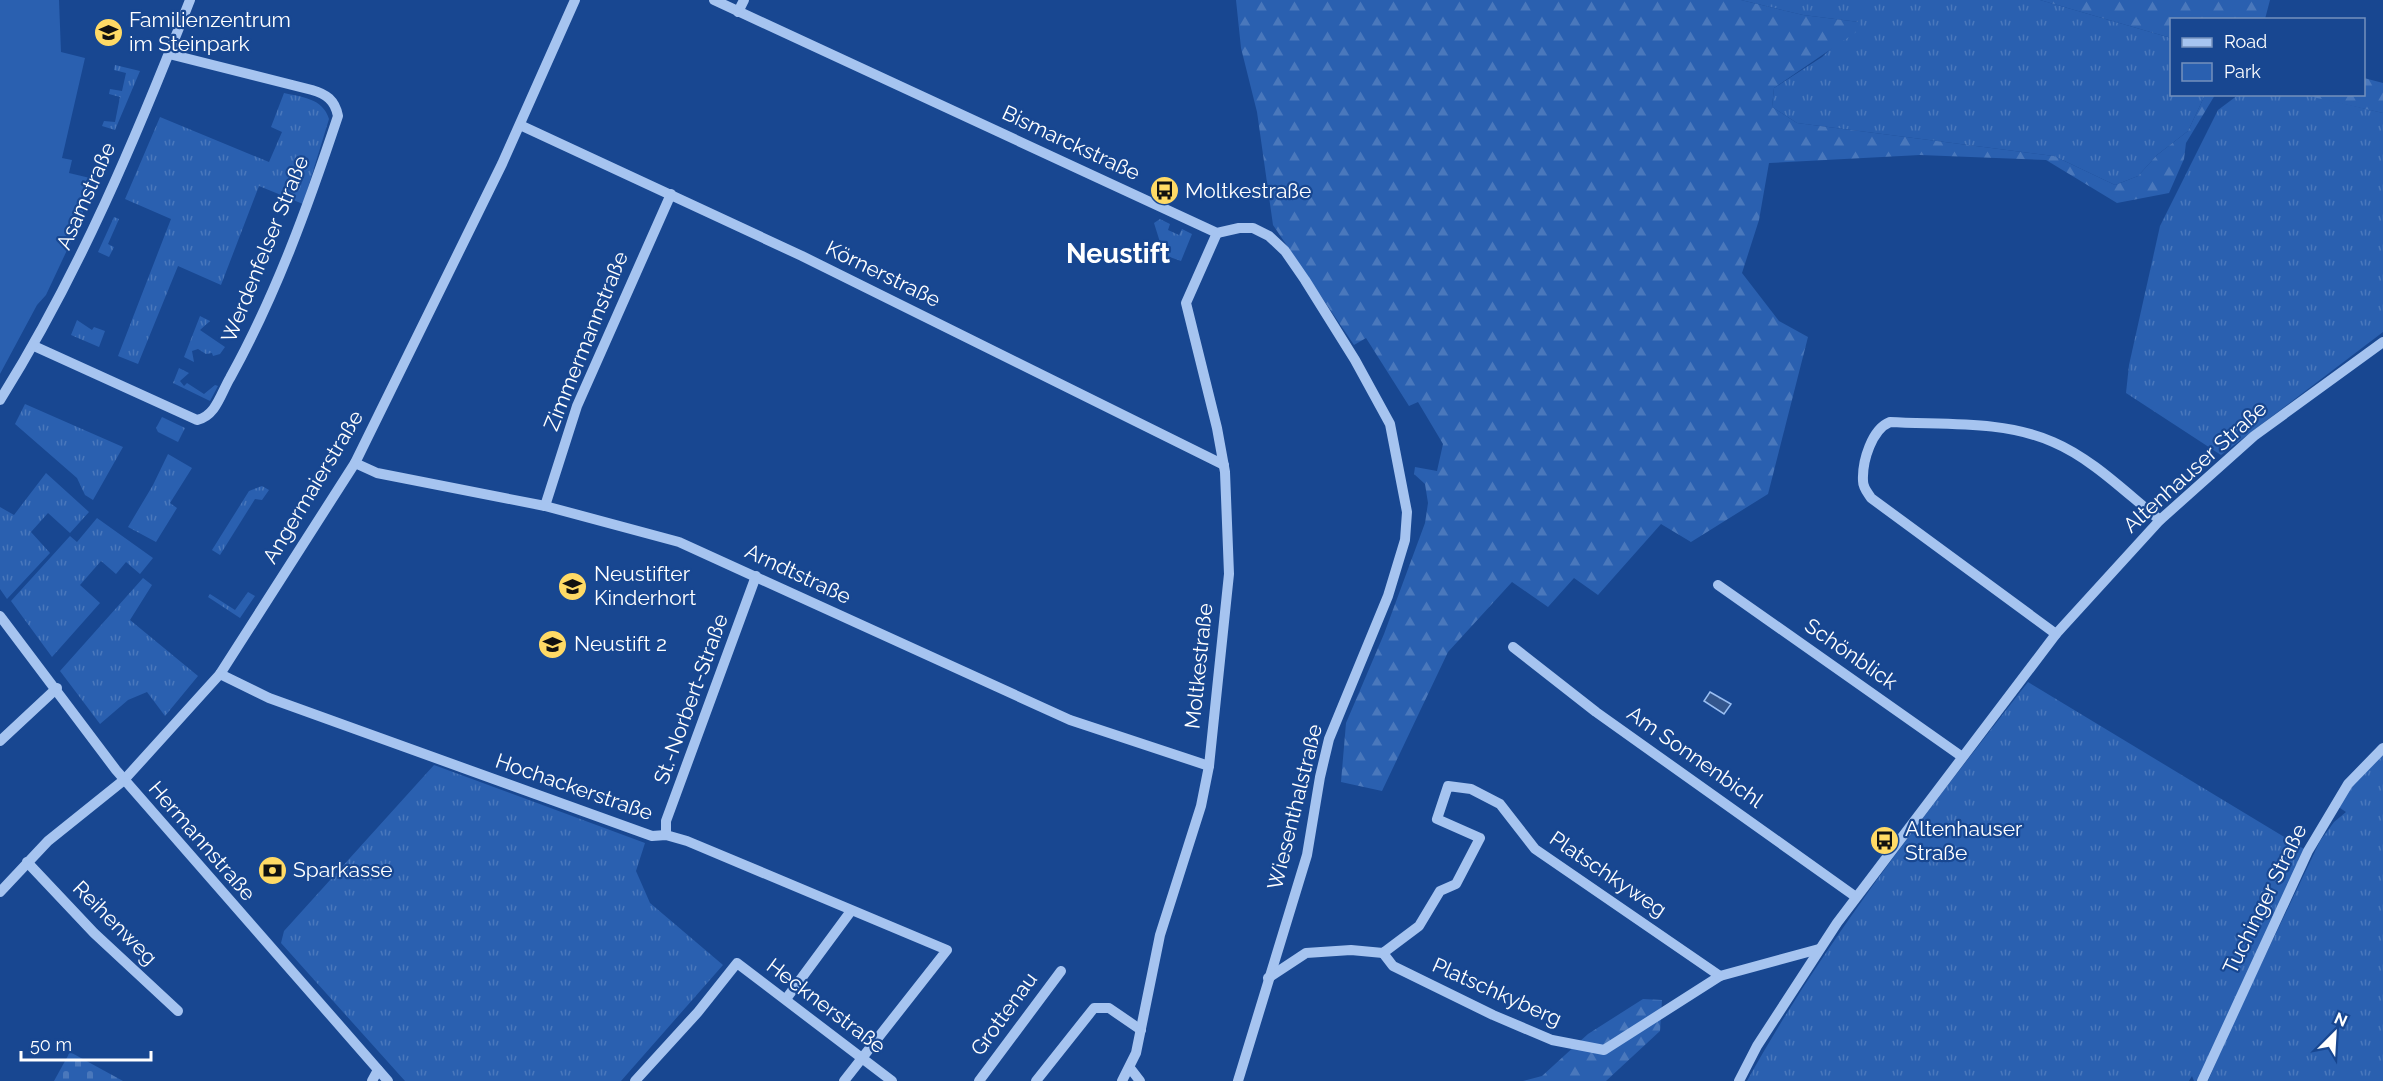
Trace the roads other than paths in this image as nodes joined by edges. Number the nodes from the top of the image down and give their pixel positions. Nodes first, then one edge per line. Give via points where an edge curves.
1 (190, 0) edge
2 (575, 0) edge
3 (714, 0) edge
4 (744, 0) edge
5 (738, 12) junction
6 (169, 54) junction
7 (520, 125) junction
8 (671, 194) junction
9 (1217, 233) junction
10 (2383, 342) edge
11 (34, 346) junction
12 (0, 400) edge
13 (355, 463) junction
14 (1224, 465) junction
15 (545, 506) junction
16 (2160, 520) junction
17 (756, 576) junction
18 (1718, 585) dead end
19 (0, 616) edge
20 (2056, 634) junction
21 (1513, 648) dead end
22 (220, 674) junction
23 (57, 688) junction
24 (0, 741) edge
25 (2383, 748) edge
26 (1961, 756) junction
27 (1209, 766) junction
28 (124, 780) junction
29 (666, 835) junction
30 (27, 862) junction
31 (0, 892) edge
32 (1856, 897) junction
33 (851, 911) junction
34 (1820, 949) junction
35 (1383, 953) junction
36 (1061, 971) dead end
37 (1720, 976) junction
38 (1268, 978) junction
39 (786, 999) junction
40 (178, 1011) dead end
41 (1141, 1030) junction
42 (863, 1059) junction
43 (1130, 1068) junction
44 (378, 1070) junction
45 (372, 1081) edge
46 (387, 1081) edge
47 (635, 1081) edge
48 (844, 1081) edge
49 (892, 1081) edge
50 (979, 1081) edge
51 (1036, 1081) edge
52 (1122, 1081) edge
53 (1140, 1081) edge
54 (1238, 1081) edge
55 (1739, 1081) edge
56 (2202, 1081) edge

1 - 6 street, Asamstraße
2 - 7 street, Angermaierstraße
3 - 5 street, Bismarckstraße
4 - 5 street
5 - 9 street, Bismarckstraße
6 - 11 street, Asamstraße via 108,200
6 - 11 street, Werdenfelser Straße via 321,93 336,106 338,116 297,232 254,336 213,411 204,419 186,417
7 - 8 street, Körnerstraße
7 - 13 street, Angermaierstraße
8 - 14 street, Körnerstraße
8 - 15 street, Zimmermannstraße via 577,406
9 - 14 street, Moltkestraße via 1188,295 1186,309
9 - 38 street, Wiesenthalstraße via 1253,228 1285,251 1355,360 1390,424 1407,519 1401,556 1329,739 1307,855
10 - 16 street, Altenhauser Straße via 2254,436
11 - 12 street, Asamstraße
13 - 15 street, Arndtstraße via 377,473
13 - 22 street, Angermaierstraße
14 - 27 street, Moltkestraße via 1229,574
15 - 17 street, Arndtstraße via 679,542
16 - 20 street, Altenhauser Straße
16 - 20 street via 2092,466 2054,442 2000,428 1890,422 1877,430 1863,481 1871,498
17 - 27 street, Arndtstraße via 1070,720
17 - 29 street, St.-Norbert-Straße via 666,821
18 - 26 street, Schönblick
19 - 23 street, Hermannstraße
20 - 26 street, Altenhauser Straße
21 - 32 street, Am Sonnenbichl via 1578,699
22 - 28 street, Angermaierstraße
22 - 29 street, Hochackerstraße via 326,719 652,836
23 - 24 street
23 - 28 street, Hermannstraße
25 - 56 street, Tuchinger Straße via 2348,784 2312,845
26 - 32 street, Altenhauser Straße
27 - 41 street, Moltkestraße via 1201,806 1166,913
28 - 30 street, Angermaierstraße
28 - 44 street, Hermannstraße
29 - 33 street, Hochackerstraße
30 - 31 street, Angermaierstraße
30 - 40 street, Reihenweg via 94,933
32 - 34 street, Altenhauser Straße
33 - 39 street
33 - 42 street, Hochackerstraße via 947,950
34 - 37 street
34 - 55 street, Altenhauser Straße
35 - 37 street, Platschkyberg via 1394,966 1493,1015 1552,1040 1604,1050
35 - 37 street, Platschkyweg via 1419,926 1440,891 1456,884 1480,838 1437,819 1448,786 1471,789 1500,804 1535,849
35 - 38 street via 1306,953
36 - 50 street, Grottenau
38 - 54 street, Wiesenthalstraße
39 - 42 street, Hecknerstraße
39 - 47 street, Hecknerstraße via 737,963
41 - 43 street, Moltkestraße
41 - 51 street via 1109,1008 1094,1008
42 - 48 street
42 - 49 street, Hecknerstraße
43 - 52 street, Moltkestraße
43 - 53 street
44 - 45 street
44 - 46 street, Hermannstraße

